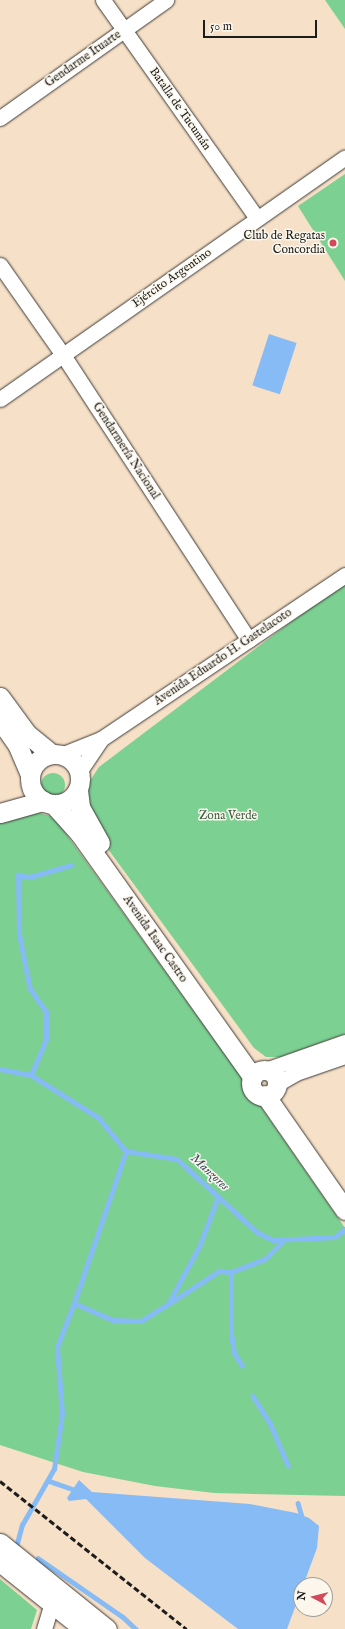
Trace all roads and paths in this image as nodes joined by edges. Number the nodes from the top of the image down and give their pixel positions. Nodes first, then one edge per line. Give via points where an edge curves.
1 (103, 0) edge
2 (166, 0) edge
3 (124, 30) junction
4 (0, 118) edge
5 (345, 157) edge
6 (257, 218) junction
7 (0, 265) edge
8 (63, 355) junction
9 (0, 399) edge
10 (345, 575) edge
11 (249, 640) junction
12 (0, 697) edge
13 (0, 720) edge
14 (101, 739) junction
15 (57, 754) junction
16 (30, 777) junction
17 (78, 781) junction
18 (48, 803) junction
19 (0, 812) edge
20 (345, 1042) edge
21 (345, 1056) edge
22 (266, 1081) junction
23 (343, 1199) edge
24 (0, 1543) edge
25 (0, 1562) edge
26 (57, 1598) junction
27 (44, 1629) edge
28 (84, 1629) edge
29 (107, 1629) edge

1 - 3 street, Batalla de Tucumán
2 - 3 street, Gendarme Ituarte
3 - 4 street, Gendarme Ituarte
3 - 6 street, Batalla de Tucumán
5 - 6 street, Ejército Argentino
6 - 8 street, Ejército Argentino
7 - 8 street, Gendarmería Nacional
8 - 9 street, Ejército Argentino
8 - 11 street, Gendarmería Nacional
10 - 11 street, Avenida Eduardo H. Gastelacoto
11 - 14 street, Avenida Eduardo H. Gastelacoto
12 - 15 main road via 27,734
13 - 16 main road via 17,744
14 - 15 street, Avenida Eduardo H. Gastelacoto
14 - 17 street, Avenida Eduardo H. Gastelacoto
15 - 16 main road via 37,762
15 - 17 main road via 75,764
16 - 18 main road via 33,792
16 - 19 main road
17 - 18 main road via 68,801
17 - 22 main road, Avenida Isaac Castro via 80,807 90,829
18 - 19 main road
18 - 22 main road, Avenida Isaac Castro via 80,834
20 - 22 street
21 - 22 street
22 - 23 main road, Avenida Isaac Castro
24 - 26 main road
25 - 26 main road
26 - 27 street
26 - 28 main road
26 - 29 main road

